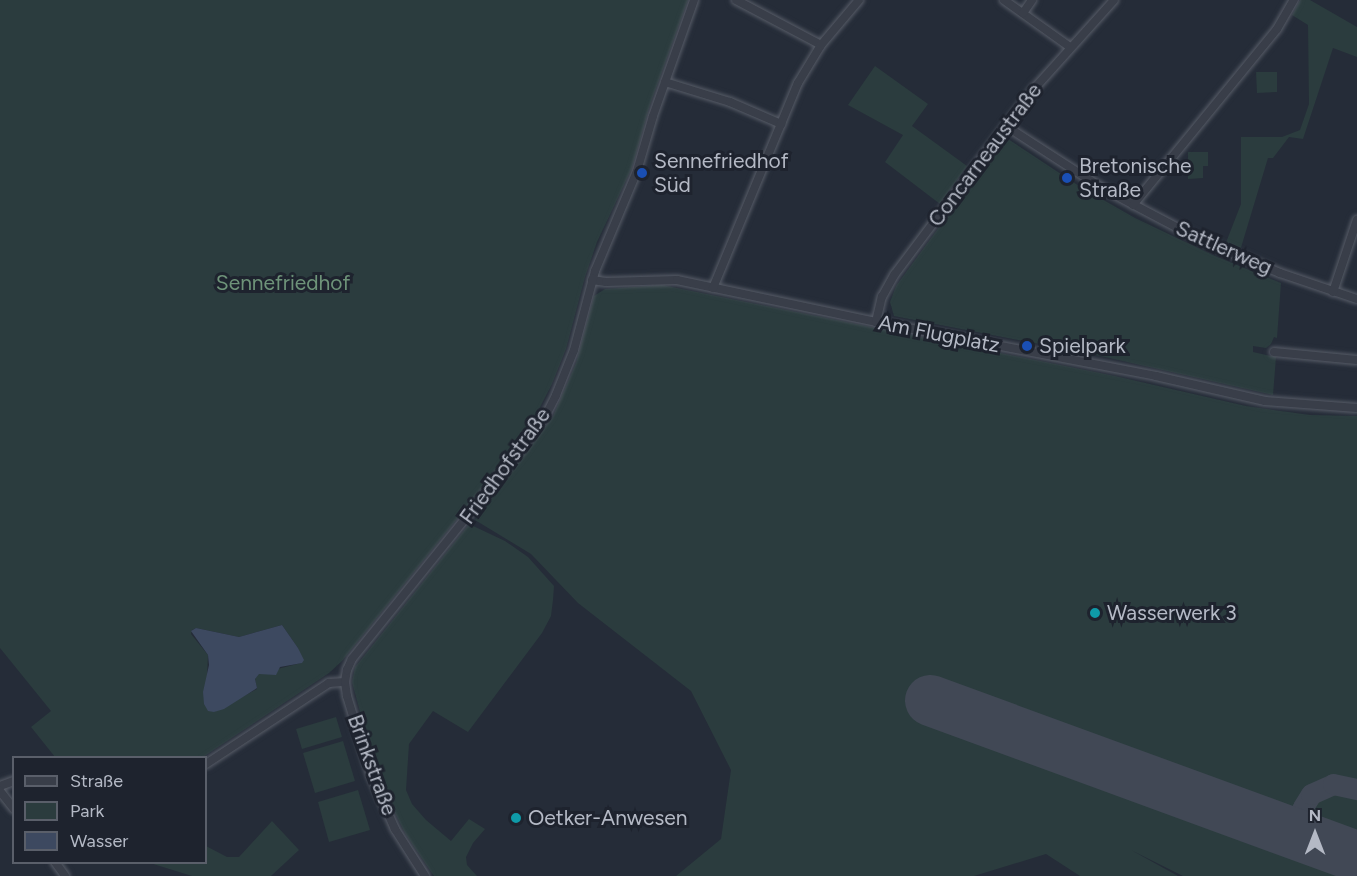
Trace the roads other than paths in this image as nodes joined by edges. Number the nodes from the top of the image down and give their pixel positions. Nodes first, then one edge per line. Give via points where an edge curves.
1 (694, 0) edge
2 (736, 0) edge
3 (859, 0) edge
4 (1004, 0) edge
5 (1032, 0) edge
6 (1114, 0) edge
7 (1291, 1) edge
8 (1023, 13) junction
9 (821, 45) junction
10 (1070, 47) junction
11 (665, 82) junction
12 (781, 124) junction
13 (1006, 126) junction
14 (1133, 205) junction
15 (1357, 220) edge
16 (592, 280) junction
17 (713, 288) junction
18 (1332, 292) junction
19 (1357, 299) edge
20 (876, 322) junction
21 (1274, 352) dead end
22 (1357, 360) edge
23 (1357, 408) edge
24 (345, 682) junction
25 (207, 763) edge
26 (0, 791) edge
27 (12, 806) edge
28 (425, 876) edge

1 - 11 street, Friedhofstraße
2 - 9 street
3 - 9 street
4 - 8 street
5 - 8 street
6 - 10 street, Concarneaustraße
7 - 14 street via 1277,29
8 - 10 street
9 - 12 street via 798,83
10 - 13 street, Concarneaustraße
11 - 12 street via 730,102
11 - 16 street, Friedhofstraße via 635,178
12 - 17 street
13 - 14 street, Sattlerweg
13 - 20 street, Concarneaustraße via 889,282
14 - 18 street, Sattlerweg via 1230,254
15 - 18 street
16 - 17 street, Am Flugplatz via 665,279
16 - 24 street, Friedhofstraße via 574,350 546,415 352,659
17 - 20 street, Am Flugplatz
18 - 19 street, Sattlerweg
20 - 23 street, Am Flugplatz via 1265,401
21 - 22 street
24 - 25 street via 329,683
24 - 28 street, Brinkstraße via 371,775 396,829
26 - 27 street

